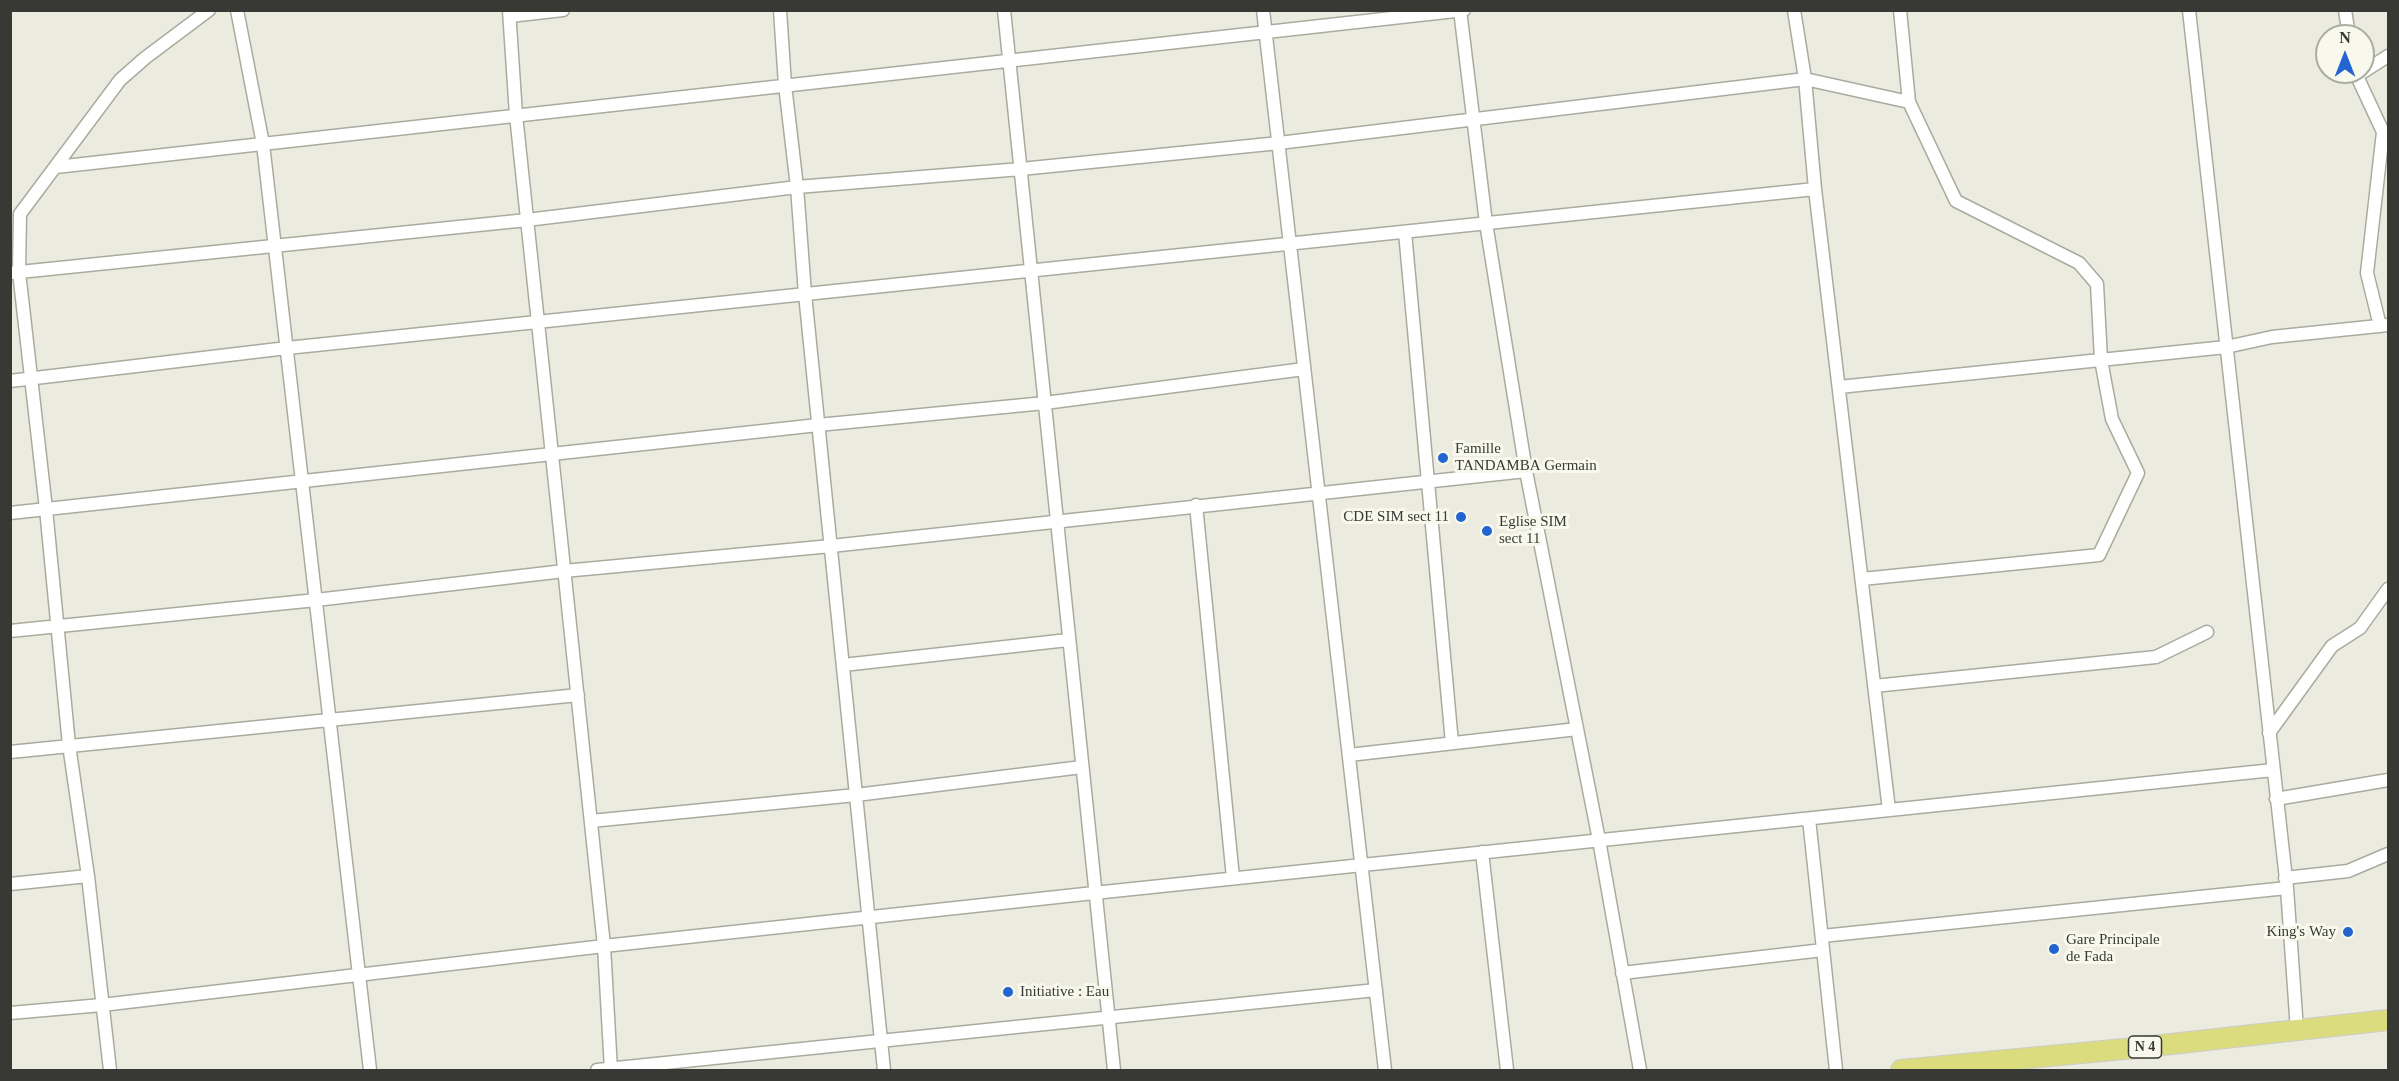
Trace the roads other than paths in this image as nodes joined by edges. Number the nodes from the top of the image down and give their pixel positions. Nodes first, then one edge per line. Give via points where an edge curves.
1 (209, 10) edge
2 (237, 10) edge
3 (563, 10) edge
4 (780, 10) edge
5 (1004, 10) edge
6 (1263, 10) edge
7 (1794, 10) edge
8 (1899, 10) edge
9 (2189, 10) edge
10 (1461, 11) edge
11 (509, 13) edge
12 (1266, 32) junction
13 (2388, 56) edge
14 (1010, 61) junction
15 (2375, 64) edge
16 (1805, 79) junction
17 (2363, 84) edge
18 (784, 85) junction
19 (1909, 102) junction
20 (516, 116) junction
21 (1473, 119) junction
22 (1279, 143) junction
23 (263, 144) junction
24 (56, 167) junction
25 (1021, 169) junction
26 (797, 187) junction
27 (1815, 189) junction
28 (527, 220) junction
29 (1486, 223) junction
30 (1405, 232) junction
31 (1290, 244) junction
32 (275, 246) junction
33 (15, 272) edge
34 (1031, 272) junction
35 (805, 294) junction
36 (538, 322) junction
37 (2384, 325) edge
38 (2226, 347) junction
39 (287, 348) junction
40 (2101, 360) junction
41 (1305, 369) junction
42 (31, 379) junction
43 (10, 381) edge
44 (1839, 387) junction
45 (1044, 403) junction
46 (818, 425) junction
47 (552, 454) junction
48 (1526, 471) junction
49 (302, 482) junction
50 (1428, 482) junction
51 (1319, 493) junction
52 (1196, 506) junction
53 (46, 509) junction
54 (10, 513) edge
55 (1056, 520) junction
56 (831, 546) junction
57 (564, 571) junction
58 (1862, 579) junction
59 (2388, 589) edge
60 (316, 600) junction
61 (58, 627) junction
62 (10, 631) edge
63 (2207, 632) dead end
64 (1068, 640) junction
65 (843, 665) junction
66 (1874, 686) junction
67 (578, 695) junction
68 (330, 718) junction
69 (1577, 729) junction
70 (2269, 733) junction
71 (1452, 743) junction
72 (69, 745) junction
73 (10, 752) edge
74 (1349, 755) junction
75 (1082, 767) junction
76 (2273, 770) junction
77 (2388, 780) edge
78 (856, 795) junction
79 (2276, 799) junction
80 (1889, 810) junction
81 (1809, 819) junction
82 (591, 821) junction
83 (1599, 840) junction
84 (1482, 852) junction
85 (2388, 854) edge
86 (1361, 865) junction
87 (88, 876) junction
88 (1233, 878) junction
89 (2286, 883) junction
90 (10, 884) edge
91 (1094, 893) junction
92 (869, 917) junction
93 (1822, 936) junction
94 (604, 946) junction
95 (1823, 950) junction
96 (1622, 973) junction
97 (359, 975) junction
98 (1376, 990) junction
99 (102, 1005) junction
100 (10, 1012) edge
101 (1107, 1016) junction
102 (2388, 1020) edge
103 (2297, 1030) junction
104 (881, 1040) junction
105 (1926, 1069) edge
106 (611, 1070) edge
107 (110, 1071) edge
108 (370, 1071) edge
109 (597, 1071) edge
110 (884, 1071) edge
111 (1114, 1071) edge
112 (1385, 1071) edge
113 (1507, 1071) edge
114 (1640, 1071) edge
115 (1836, 1071) edge
116 (1901, 1071) edge

1 - 24 street via 120,80
2 - 23 street
3 - 11 street
4 - 18 street
5 - 14 street
6 - 12 street
7 - 16 street
8 - 19 street
9 - 38 street
10 - 12 street
10 - 21 street
11 - 20 street
12 - 14 street
12 - 22 street
13 - 15 street
14 - 18 street
14 - 25 street
16 - 19 street
16 - 21 street
16 - 27 street
17 - 37 street via 2383,132 2367,273
18 - 20 street
18 - 26 street
19 - 40 street via 1956,201 2079,263 2097,284
20 - 23 street
20 - 28 street
21 - 22 street
21 - 29 street
22 - 25 street
22 - 31 street
23 - 24 street
23 - 32 street
24 - 33 street via 20,214
25 - 26 street
25 - 34 street
26 - 28 street
26 - 35 street
27 - 29 street
27 - 44 street
28 - 32 street
28 - 36 street
29 - 30 street
29 - 48 street
30 - 31 street
30 - 50 street
31 - 34 street
31 - 41 street
32 - 33 street
32 - 39 street
33 - 42 street
34 - 35 street
34 - 45 street
35 - 36 street
35 - 46 street
36 - 39 street
36 - 47 street
37 - 38 street via 2272,337
38 - 40 street
38 - 70 street
39 - 42 street
39 - 49 street
40 - 44 street
40 - 58 street via 2112,419 2138,473 2099,555
41 - 45 street
41 - 51 street
42 - 43 street
42 - 53 street
44 - 58 street
45 - 46 street
45 - 55 street
46 - 47 street
46 - 56 street
47 - 49 street
47 - 57 street
48 - 50 street
48 - 69 street
49 - 53 street
49 - 60 street
50 - 51 street
50 - 71 street
51 - 52 street
51 - 74 street
52 - 55 street
52 - 88 street
53 - 54 street
53 - 61 street
55 - 56 street
55 - 64 street
56 - 57 street
56 - 65 street
57 - 60 street
57 - 67 street
58 - 66 street
59 - 70 street via 2360,628 2332,646
60 - 61 street
60 - 68 street
61 - 62 street
61 - 72 street
63 - 66 street via 2156,657
64 - 65 street
64 - 75 street
65 - 78 street
66 - 80 street
67 - 68 street
67 - 82 street
68 - 72 street
68 - 97 street
69 - 71 street
69 - 83 street
70 - 76 street
71 - 74 street
72 - 73 street
72 - 87 street
74 - 86 street
75 - 78 street
75 - 91 street
76 - 79 street
76 - 80 street
77 - 79 street
78 - 82 street
78 - 92 street
79 - 89 street
80 - 81 street
81 - 83 street
81 - 93 street
82 - 94 street
83 - 84 street
83 - 96 street
84 - 86 street
84 - 113 street
85 - 89 street via 2348,871
86 - 88 street
86 - 98 street
87 - 90 street
87 - 99 street
88 - 91 street
89 - 93 street
89 - 103 street
91 - 92 street
91 - 101 street
92 - 94 street
92 - 104 street
93 - 95 street
94 - 97 street
94 - 106 street
95 - 96 street
95 - 115 street
96 - 114 street
97 - 99 street
97 - 108 street
98 - 101 street
98 - 112 street
99 - 100 street
99 - 107 street
101 - 104 street
101 - 111 street
102 - 103 highway, N 4
103 - 105 highway, N 4
104 - 106 street
104 - 110 street
105 - 116 highway, N 4
106 - 109 street

